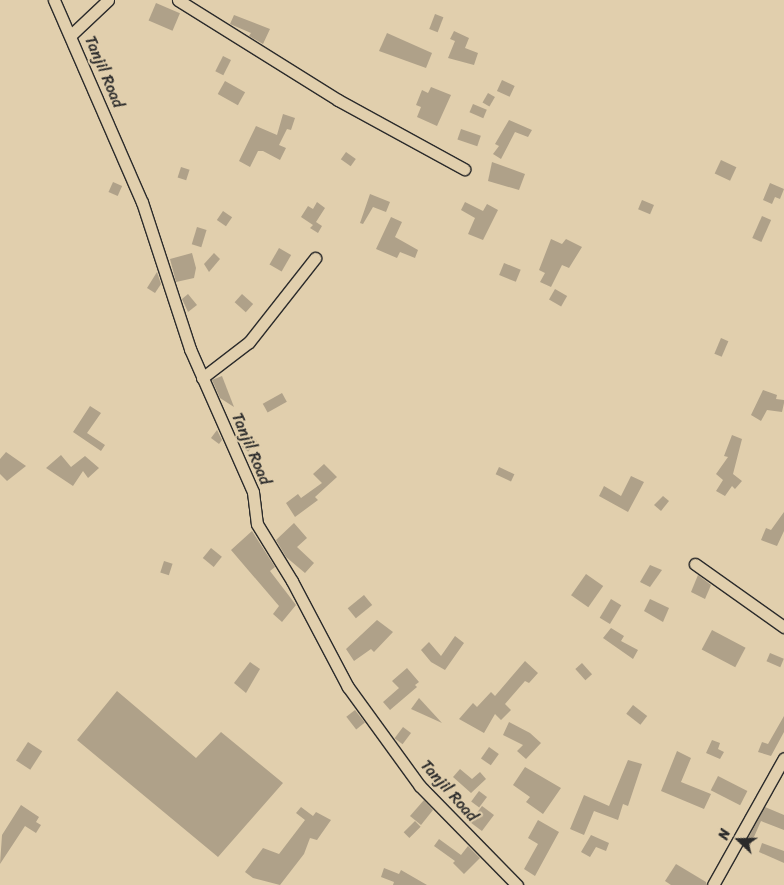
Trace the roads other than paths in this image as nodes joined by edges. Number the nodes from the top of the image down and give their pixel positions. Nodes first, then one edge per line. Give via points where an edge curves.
1 (54, 0) edge
2 (108, 0) edge
3 (178, 0) edge
4 (71, 34) junction
5 (464, 169) dead end
6 (315, 258) dead end
7 (202, 378) junction
8 (695, 564) dead end
9 (784, 627) edge
10 (784, 758) edge
11 (517, 885) edge
12 (713, 885) edge

1 - 4 street, Tanjil Road
2 - 4 street
3 - 5 street via 338,100
4 - 7 street, Tanjil Road via 142,202
6 - 7 street via 249,342
7 - 11 street, Tanjil Road via 253,492 257,524 292,581 348,687 420,786
8 - 9 street
10 - 12 street

